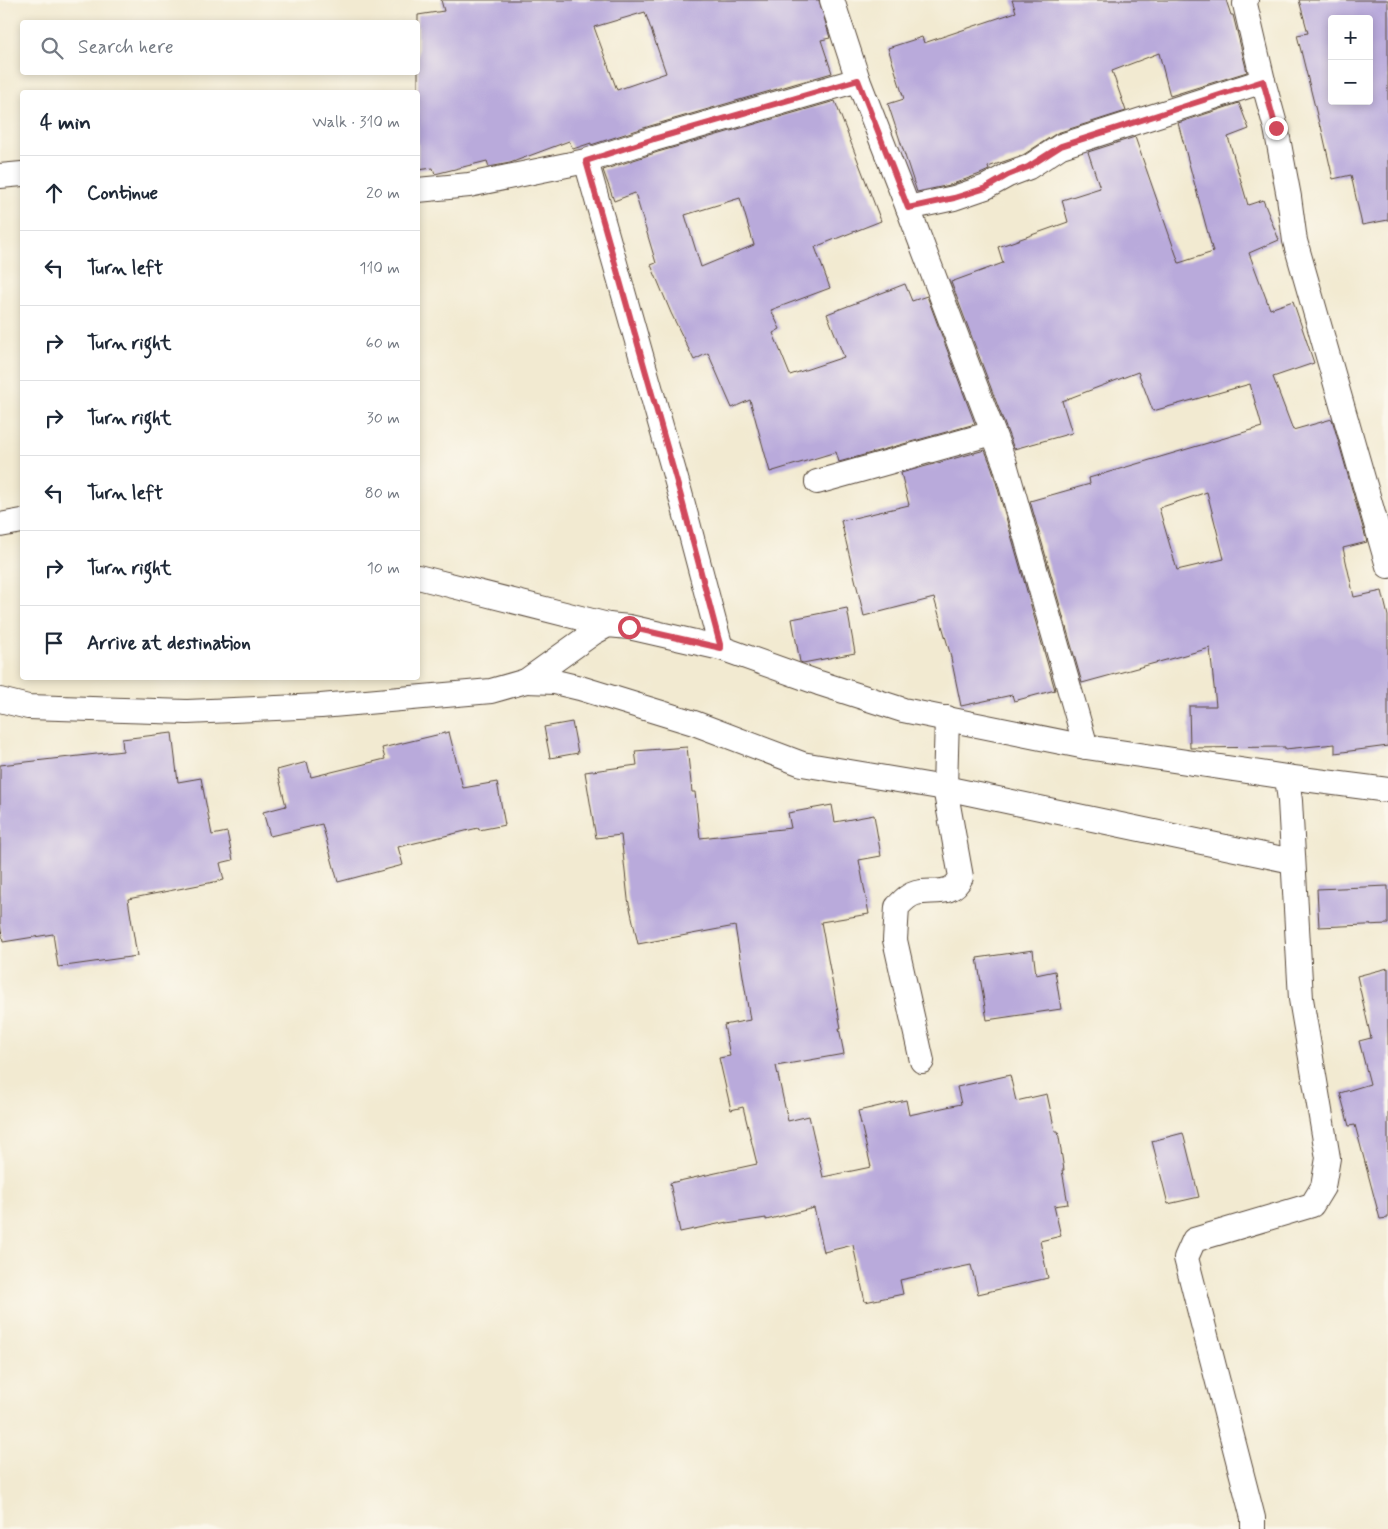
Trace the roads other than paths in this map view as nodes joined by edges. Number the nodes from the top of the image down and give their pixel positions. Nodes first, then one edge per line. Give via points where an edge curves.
1 (832, 0) edge
2 (1246, 0) edge
3 (858, 80) junction
4 (1263, 81) junction
5 (586, 161) junction
6 (20, 174) edge
7 (0, 176) edge
8 (420, 190) edge
9 (908, 208) junction
10 (994, 433) junction
11 (817, 482) dead end
12 (20, 521) edge
13 (0, 525) edge
14 (1388, 566) edge
15 (420, 578) edge
16 (600, 629) junction
17 (721, 648) junction
18 (526, 681) junction
19 (0, 700) edge
20 (948, 726) junction
21 (1086, 747) junction
22 (1287, 777) junction
23 (945, 782) junction
24 (1388, 790) edge
25 (1292, 850) junction
26 (922, 1061) dead end
27 (1253, 1529) edge

1 - 3 street
2 - 4 street
3 - 5 street
3 - 9 street
4 - 9 street via 1061,146 986,188
4 - 14 street via 1276,128 1295,241
5 - 8 street via 469,185
5 - 17 street
6 - 7 street
9 - 10 street
10 - 11 street
10 - 21 street
12 - 13 street
15 - 16 street
16 - 17 street via 629,627
16 - 18 street
17 - 20 street
18 - 19 street via 491,691 321,706 187,712 28,707
18 - 23 street via 555,682 589,691 694,723 802,764
20 - 21 street
20 - 23 street
21 - 22 street
22 - 24 street
22 - 25 street
23 - 25 street
23 - 26 street via 961,877 952,889 906,897 897,906 894,940
25 - 27 street via 1301,999 1328,1158 1323,1187 1312,1204 1194,1240 1186,1258 1253,1518

